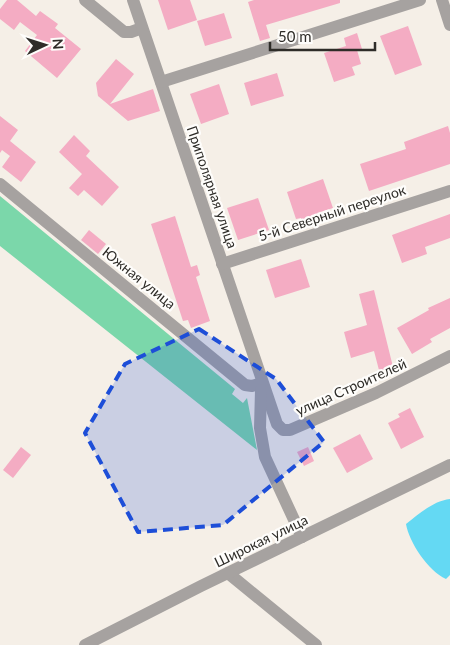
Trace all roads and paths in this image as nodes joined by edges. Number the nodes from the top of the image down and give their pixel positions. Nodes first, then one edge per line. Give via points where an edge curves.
1 (85, 0) edge
2 (133, 0) edge
3 (420, 0) edge
4 (442, 0) edge
5 (450, 24) edge
6 (142, 28) junction
7 (161, 82) junction
8 (0, 184) edge
9 (450, 191) edge
10 (222, 264) junction
11 (450, 356) edge
12 (262, 383) junction
13 (450, 465) edge
14 (302, 537) junction
15 (228, 573) junction
16 (85, 645) edge
17 (316, 645) edge

1 - 6 street via 124,32
2 - 6 street, Приполярная улица
3 - 7 street
4 - 5 street
6 - 7 street, Приполярная улица
7 - 10 street, Приполярная улица
8 - 12 street, Южная улица via 245,385
9 - 10 street, 5-й Северный переулок
10 - 12 street, Приполярная улица
11 - 12 street, улица Строителей via 376,393 290,430 283,430 277,424
12 - 14 street via 260,428 265,457
13 - 14 street, Широкая улица
14 - 15 street, Широкая улица
15 - 16 street, Широкая улица
15 - 17 street

